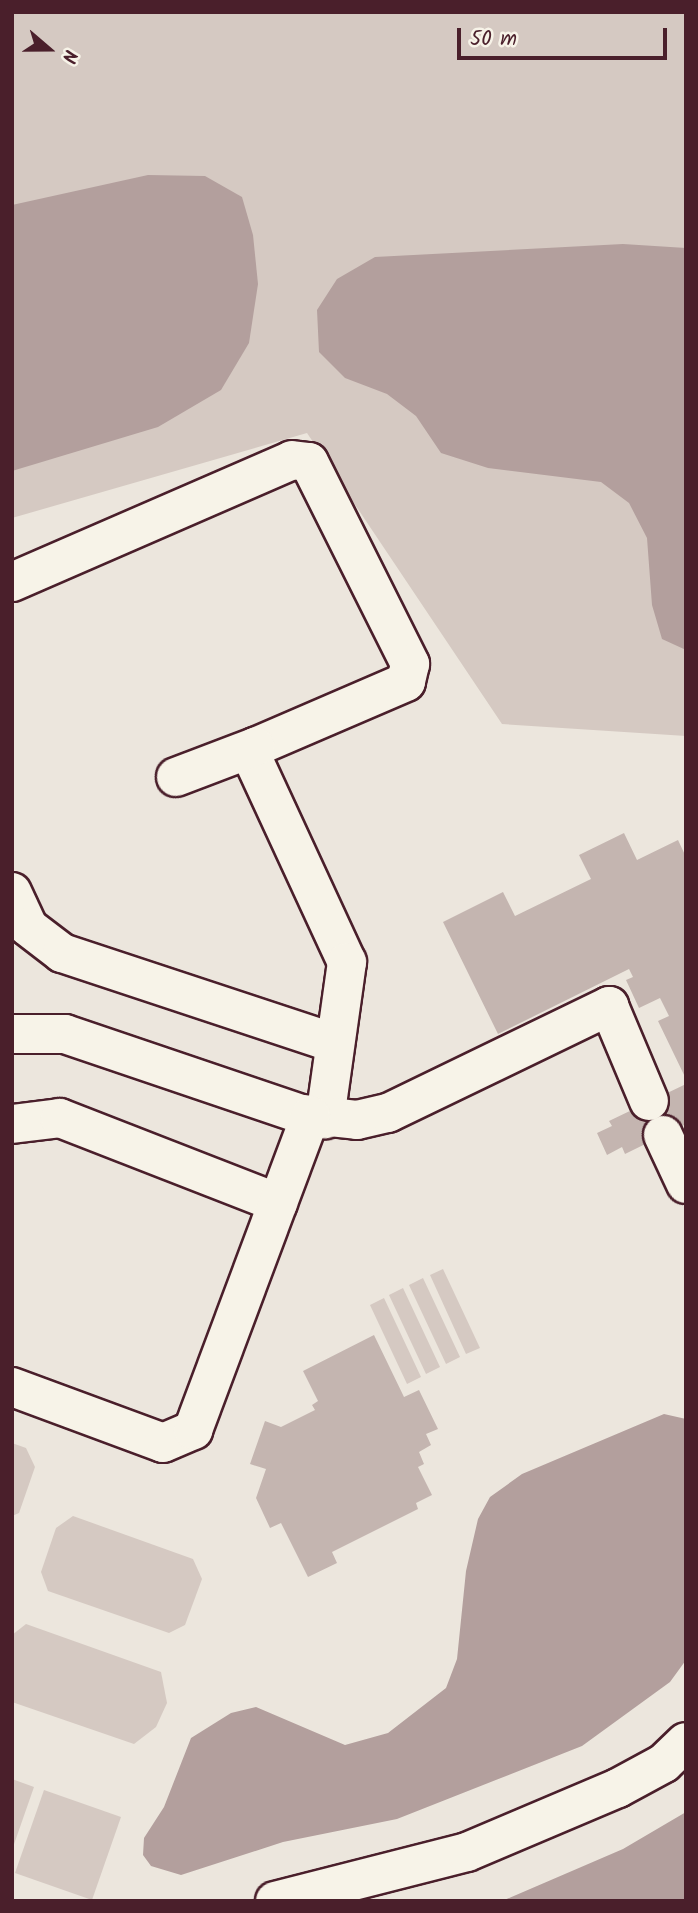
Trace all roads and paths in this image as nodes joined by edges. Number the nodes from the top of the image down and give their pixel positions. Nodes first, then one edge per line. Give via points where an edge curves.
1 (12, 582) edge
2 (256, 747) junction
3 (176, 778) dead end
4 (12, 892) edge
5 (12, 1034) edge
6 (334, 1043) junction
7 (318, 1117) junction
8 (12, 1124) edge
9 (686, 1184) edge
10 (278, 1203) junction
11 (12, 1387) edge
12 (686, 1742) edge
13 (275, 1901) edge

1 - 2 street via 292,460 309,462 410,664 406,682
2 - 3 street
2 - 6 street via 253,758 347,962 346,999
4 - 6 street via 27,927 62,953
5 - 7 street via 65,1034
6 - 7 street
7 - 9 street via 356,1120 388,1113 609,1006
7 - 10 street
8 - 10 street via 60,1118
10 - 11 street via 193,1430 163,1443
12 - 13 street via 664,1763 618,1788 467,1852

